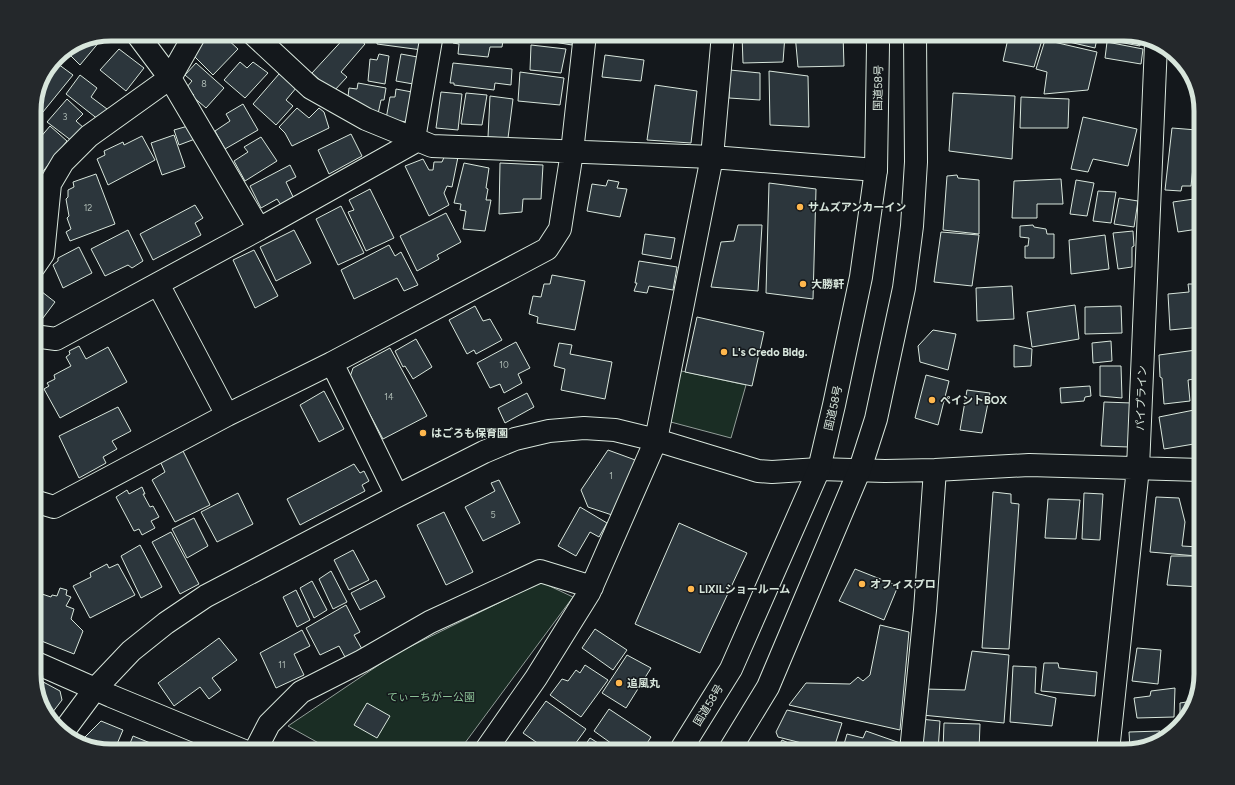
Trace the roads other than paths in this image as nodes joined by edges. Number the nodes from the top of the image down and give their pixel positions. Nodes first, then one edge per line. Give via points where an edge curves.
1 (142, 41) edge
2 (191, 41) edge
3 (261, 41) edge
4 (431, 41) edge
5 (584, 41) edge
6 (722, 41) edge
7 (878, 41) edge
8 (915, 41) edge
9 (1156, 49) edge
10 (170, 78) junction
11 (416, 140) junction
12 (572, 152) junction
13 (712, 157) junction
14 (876, 170) junction
15 (259, 229) junction
16 (41, 258) edge
17 (158, 284) junction
18 (41, 337) edge
19 (332, 363) junction
20 (227, 415) junction
21 (656, 440) junction
22 (1138, 468) junction
23 (819, 469) junction
24 (860, 469) junction
25 (935, 470) junction
26 (1194, 470) edge
27 (397, 496) junction
28 (41, 503) edge
29 (592, 587) junction
30 (41, 665) edge
31 (95, 689) junction
32 (66, 728) edge
33 (227, 744) edge
34 (259, 744) edge
35 (490, 744) edge
36 (684, 744) edge
37 (733, 744) edge
38 (912, 744) edge
39 (1109, 744) edge

1 - 10 main road
2 - 10 main road
3 - 11 main road via 311,88 366,119
4 - 11 main road
5 - 12 main road
6 - 13 main road
7 - 14 main road, 国道58号
8 - 24 main road via 916,162 912,226 904,288 876,419
9 - 22 main road, パイプライン
10 - 15 main road
10 - 16 main road via 88,136 63,162 50,184 44,254
11 - 12 main road via 432,146
11 - 15 main road
12 - 13 main road
12 - 19 main road via 560,229 547,249
13 - 14 main road
13 - 21 main road
14 - 23 main road, 国道58号 via 861,277
15 - 17 main road
17 - 18 main road via 56,339
17 - 20 main road
19 - 20 main road
19 - 27 main road
20 - 28 main road via 54,507
21 - 23 main road via 758,471
21 - 27 main road via 615,430 550,430 515,439 484,452
21 - 29 main road
22 - 25 main road via 1029,465
22 - 26 main road
22 - 39 main road, パイプライン
23 - 24 main road
23 - 36 main road, 国道58号 via 731,669
24 - 25 main road
24 - 37 main road via 768,687
25 - 38 main road
27 - 31 main road via 206,596 131,651
29 - 34 main road via 540,571 430,622 301,692 269,724
29 - 35 main road via 536,678
30 - 31 main road
31 - 32 main road
31 - 33 main road

